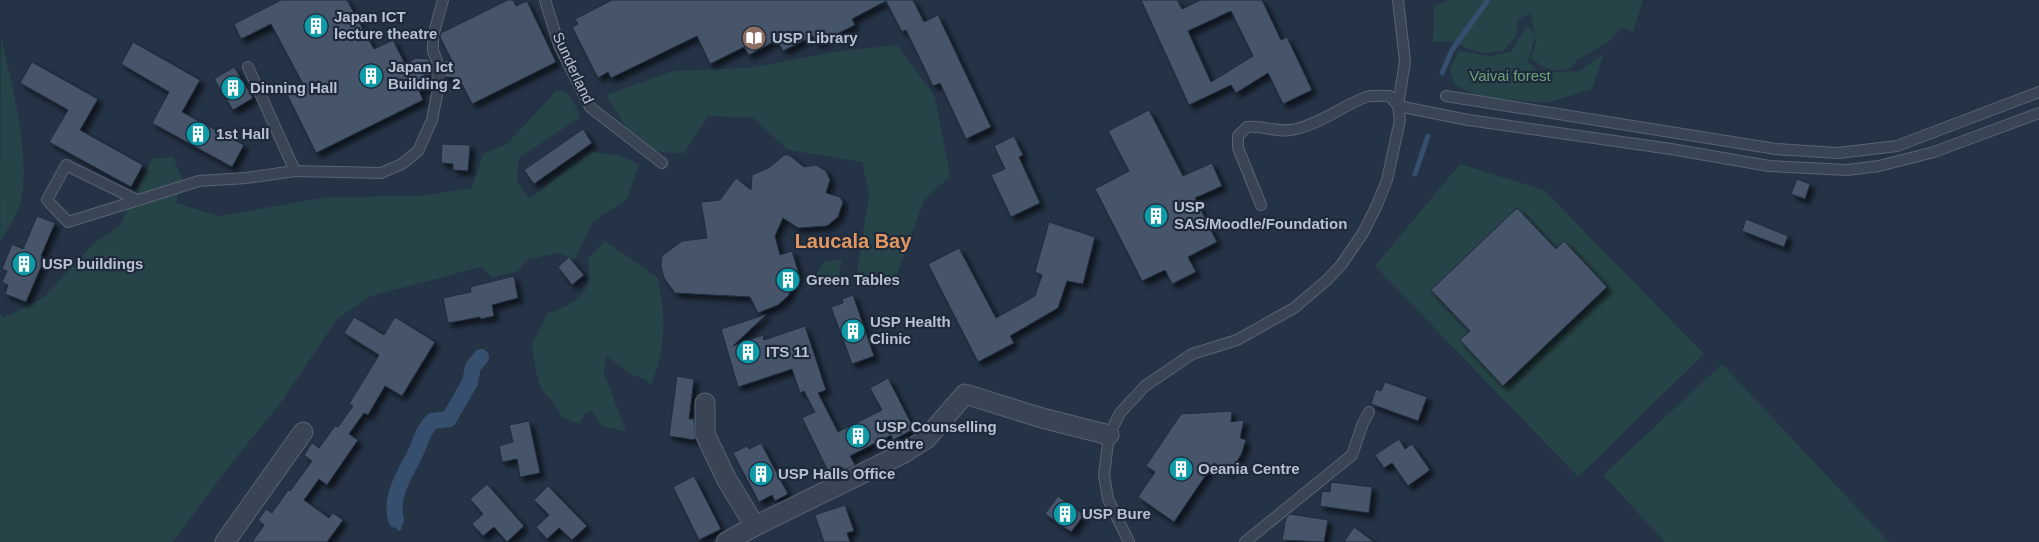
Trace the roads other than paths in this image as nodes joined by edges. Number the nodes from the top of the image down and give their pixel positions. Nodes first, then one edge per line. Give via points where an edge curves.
1 (443, 0) edge
2 (546, 0) edge
3 (1398, 0) edge
4 (248, 67) dead end
5 (2039, 92) edge
6 (1446, 96) dead end
7 (1398, 106) junction
8 (2039, 114) edge
9 (662, 163) dead end
10 (295, 171) junction
11 (135, 200) junction
12 (1261, 205) dead end
13 (705, 403) dead end
14 (1370, 412) dead end
15 (303, 432) dead end
16 (1109, 435) junction
17 (755, 526) junction
18 (225, 542) edge
19 (726, 542) edge
20 (1129, 542) edge
21 (1245, 542) edge

1 - 10 lane via 432,36 438,89 432,120 418,151 402,164 381,173
2 - 9 lane, Sunderland via 559,45 590,107
3 - 7 lane via 1405,61
4 - 10 lane
5 - 6 lane via 1897,146 1838,153 1776,148
7 - 8 lane via 1468,120 1769,166 1847,170 1879,166 1934,152
7 - 12 lane via 1390,96 1368,96 1324,120 1294,130 1246,127 1238,136 1238,148
7 - 16 lane via 1400,120 1387,180 1376,207 1363,233 1327,280 1276,320 1237,340 1192,354 1145,386 1120,413
10 - 11 lane via 199,180
11 - 11 lane via 66,165 47,200 68,222
13 - 17 street via 705,434 727,480
14 - 21 lane via 1352,456
15 - 18 street
16 - 17 street via 965,394 926,439 904,453
16 - 20 lane via 1104,475 1108,499
17 - 19 street

